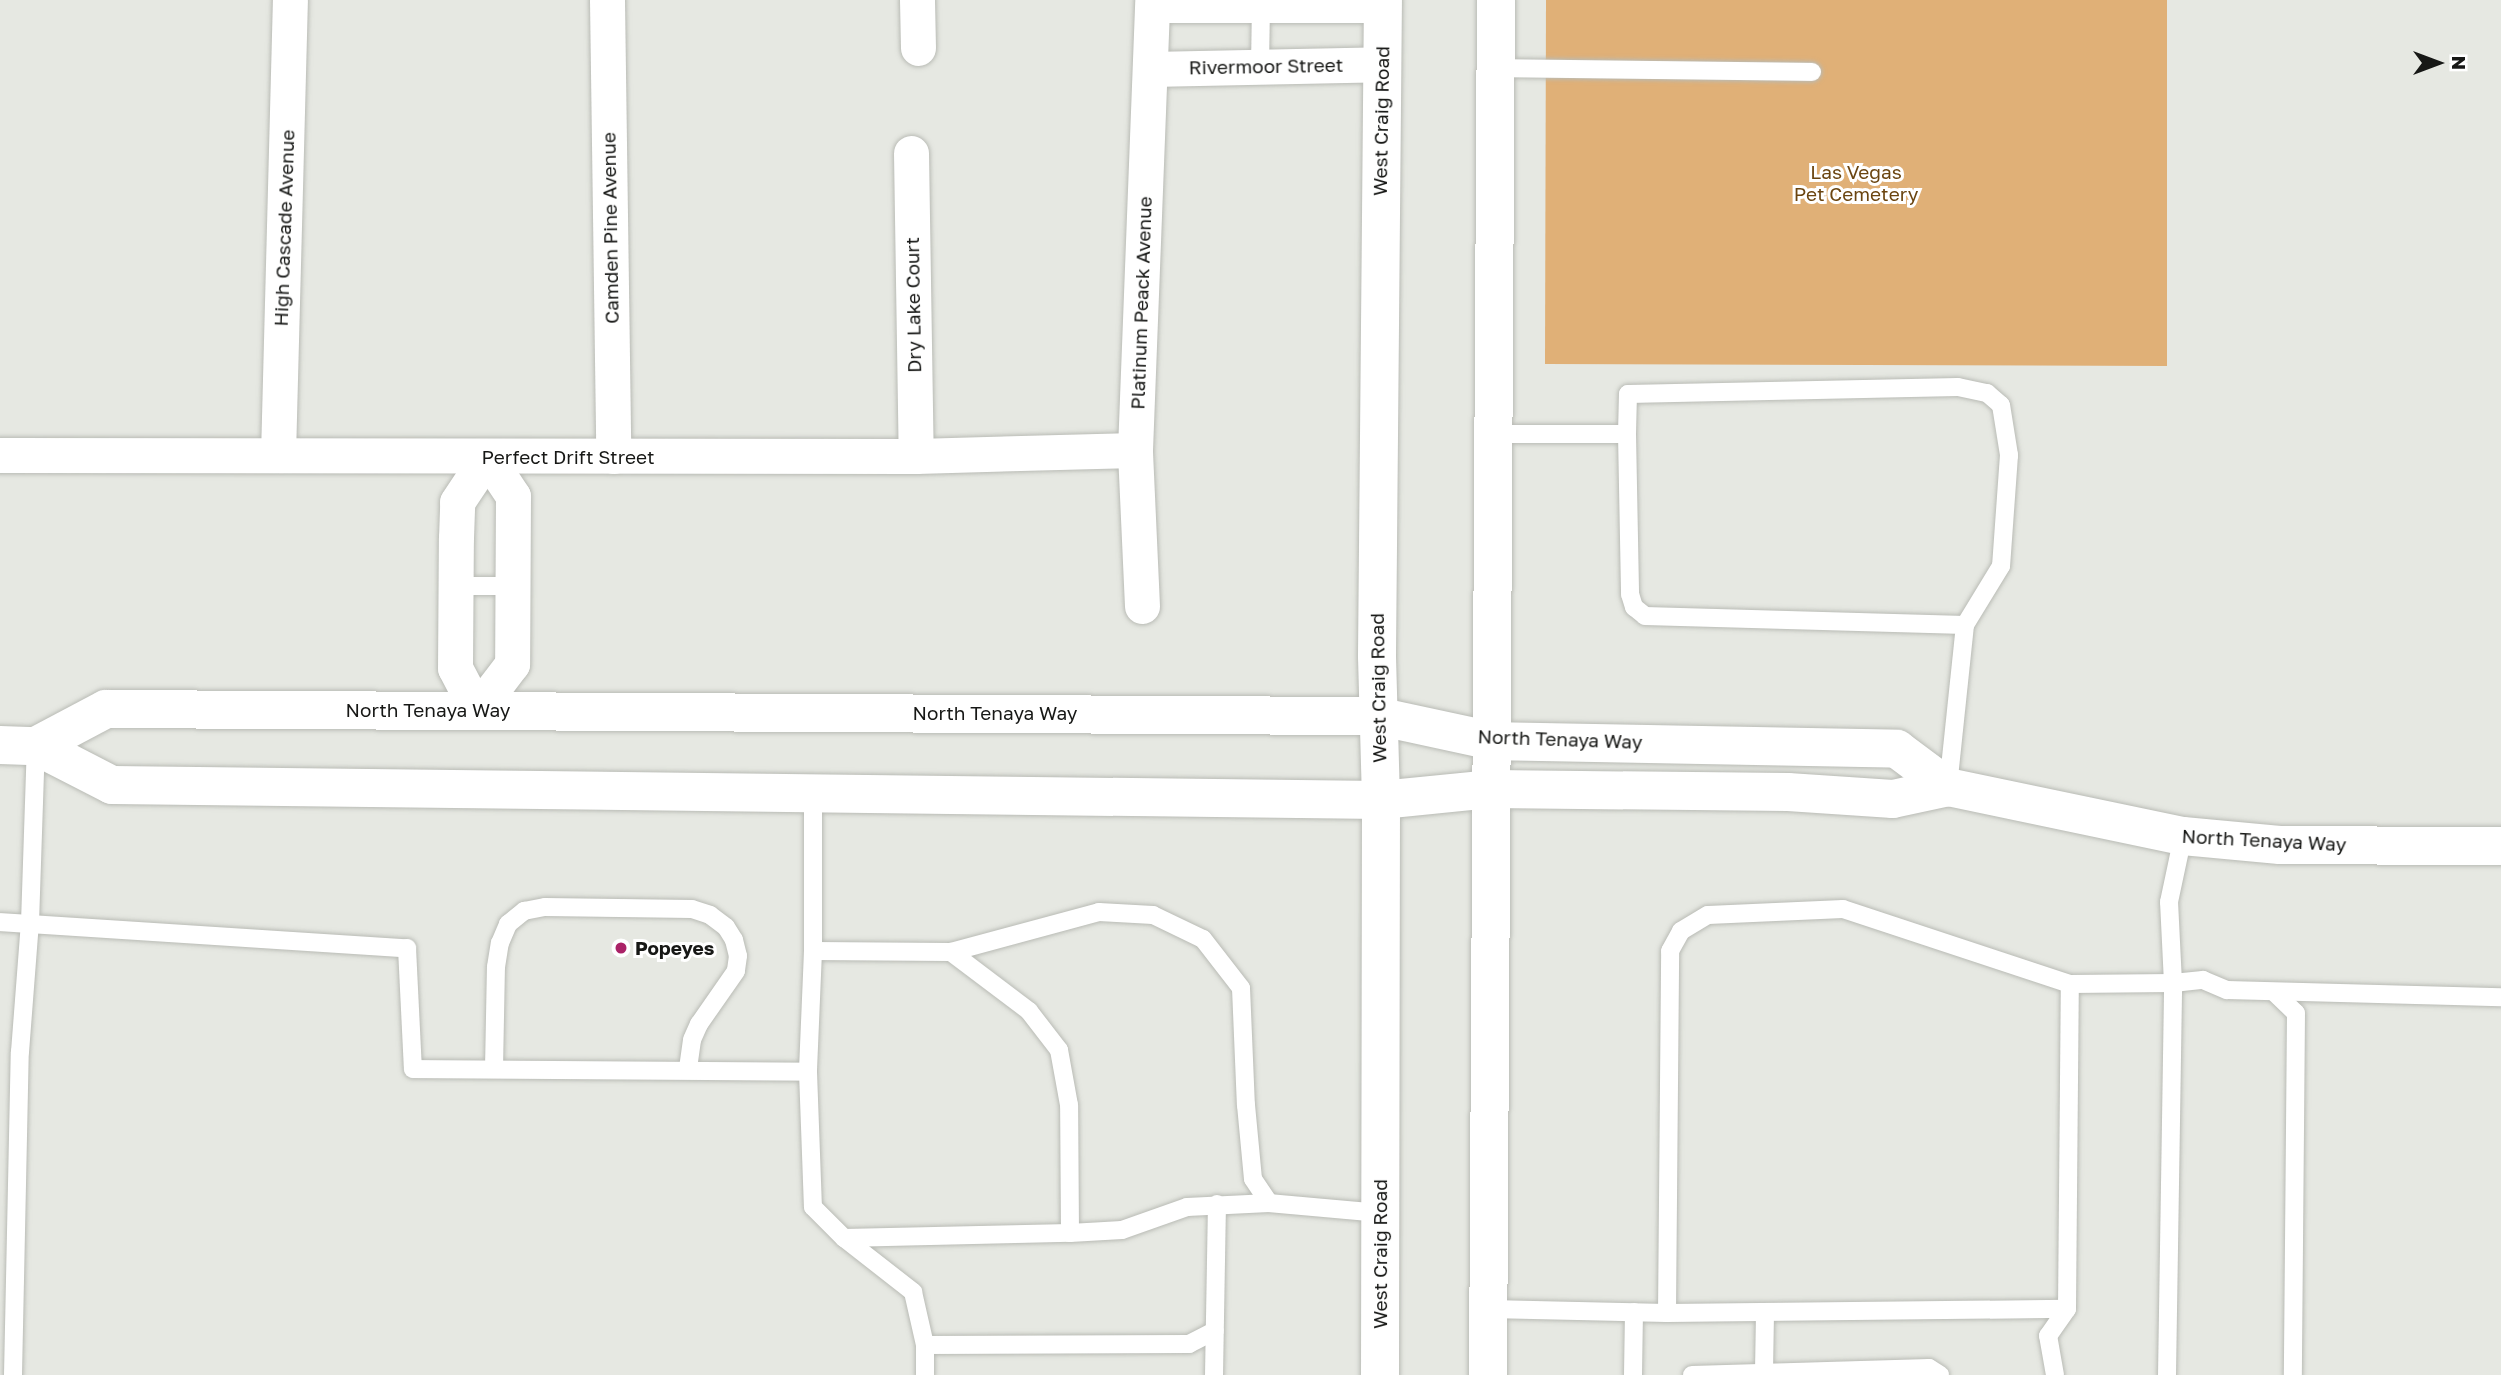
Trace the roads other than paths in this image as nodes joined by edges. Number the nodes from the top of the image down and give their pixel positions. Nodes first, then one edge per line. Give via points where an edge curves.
1 (290, 0) edge
2 (607, 0) edge
3 (917, 0) edge
4 (1496, 0) edge
5 (1152, 2) edge
6 (1382, 3) edge
7 (1261, 5) junction
8 (918, 48) dead end
9 (1382, 64) junction
10 (1260, 67) junction
11 (1496, 68) junction
12 (1150, 69) junction
13 (1812, 72) dead end
14 (911, 153) dead end
15 (1494, 434) junction
16 (1627, 434) junction
17 (1135, 450) junction
18 (0, 455) edge
19 (278, 455) junction
20 (613, 456) junction
21 (915, 456) junction
22 (487, 457) junction
23 (456, 586) junction
24 (512, 586) junction
25 (1142, 606) dead end
26 (1965, 625) junction
27 (477, 710) junction
28 (1377, 716) junction
29 (1493, 741) junction
30 (18, 746) edge
31 (1948, 787) junction
32 (1492, 789) junction
33 (813, 793) junction
34 (1381, 800) junction
35 (2183, 836) junction
36 (2501, 846) edge
37 (0, 922) edge
38 (30, 923) junction
39 (813, 951) junction
40 (951, 952) junction
41 (2173, 983) junction
42 (2070, 984) junction
43 (2274, 992) junction
44 (2501, 997) edge
45 (494, 1069) junction
46 (688, 1069) junction
47 (808, 1072) junction
48 (1269, 1203) junction
49 (1217, 1205) junction
50 (1380, 1213) junction
51 (1070, 1233) junction
52 (844, 1238) junction
53 (2067, 1308) junction
54 (1489, 1309) junction
55 (1765, 1311) junction
56 (1634, 1312) junction
57 (1667, 1313) junction
58 (1215, 1331) junction
59 (925, 1345) junction
60 (1764, 1371) junction
61 (13, 1375) edge
62 (925, 1375) edge
63 (1214, 1375) edge
64 (1380, 1375) edge
65 (1488, 1375) edge
66 (1633, 1375) edge
67 (1692, 1375) edge
68 (1940, 1375) edge
69 (2055, 1375) edge
70 (2167, 1375) edge
71 (2293, 1375) edge

1 - 19 street, High Cascade Avenue
2 - 20 street, Camden Pine Avenue
3 - 8 street
4 - 11 main road
5 - 7 street
5 - 12 street, Platinum Peack Avenue
6 - 7 street
6 - 9 main road, West Craig Road
7 - 10 lane
9 - 10 street, Rivermoor Street
9 - 28 main road, West Craig Road
10 - 12 street, Rivermoor Street
11 - 13 lane
11 - 15 main road
12 - 17 street, Platinum Peack Avenue
14 - 21 street, Dry Lake Court
15 - 16 lane
15 - 29 main road
16 - 26 lane via 1630,594 1634,607 1644,616
16 - 26 lane via 1628,394 1958,387 1987,393 2001,405 2009,455 2001,566
17 - 21 street, Perfect Drift Street
17 - 25 street, Platinum Peack Avenue
18 - 19 street, Perfect Drift Street
19 - 22 street, Perfect Drift Street
20 - 21 street, Perfect Drift Street
20 - 22 street, Perfect Drift Street
22 - 23 street via 457,502
22 - 24 street via 513,496
23 - 24 lane
23 - 27 street via 455,668
24 - 27 street via 512,664
26 - 31 lane
27 - 28 main road, North Tenaya Way
27 - 30 main road, North Tenaya Way via 106,709
28 - 29 main road, North Tenaya Way
28 - 34 main road, West Craig Road
29 - 31 main road, North Tenaya Way via 1897,749
29 - 32 main road
30 - 33 main road, North Tenaya Way via 112,785
30 - 38 lane
31 - 32 main road, North Tenaya Way via 1893,799 1788,792
31 - 35 main road, North Tenaya Way
32 - 34 main road, North Tenaya Way
32 - 54 main road
33 - 34 main road, North Tenaya Way
33 - 39 lane
34 - 50 main road, West Craig Road
35 - 36 main road, North Tenaya Way via 2280,845
35 - 41 lane via 2169,902
37 - 38 lane
38 - 45 lane via 407,947 413,1069
38 - 61 lane via 20,1052
39 - 40 lane
39 - 47 lane
40 - 48 lane via 1099,912 1153,915 1203,939 1241,988 1253,1179
40 - 51 lane via 1029,1011 1059,1050 1069,1105
41 - 42 lane
41 - 43 lane via 2203,980 2227,990
41 - 70 lane
42 - 53 lane
42 - 57 lane via 1843,909 1708,915 1681,932 1670,950
43 - 44 lane
43 - 71 lane via 2296,1013
45 - 46 lane
45 - 46 lane via 500,943 508,924 524,911 545,907 692,909 726,927 736,948 736,971 699,1024
46 - 47 lane
47 - 52 lane via 813,1208
48 - 49 lane
48 - 50 lane
49 - 51 lane via 1187,1208 1122,1230
49 - 58 lane
50 - 64 main road, West Craig Road
51 - 52 lane
52 - 59 lane via 913,1292
53 - 55 lane
53 - 69 lane via 2048,1336
54 - 56 lane
54 - 65 main road
55 - 57 lane
55 - 60 lane
56 - 57 lane
56 - 66 lane
58 - 59 lane via 1189,1344
58 - 63 lane
59 - 62 lane
60 - 67 lane
60 - 68 lane via 1929,1368

